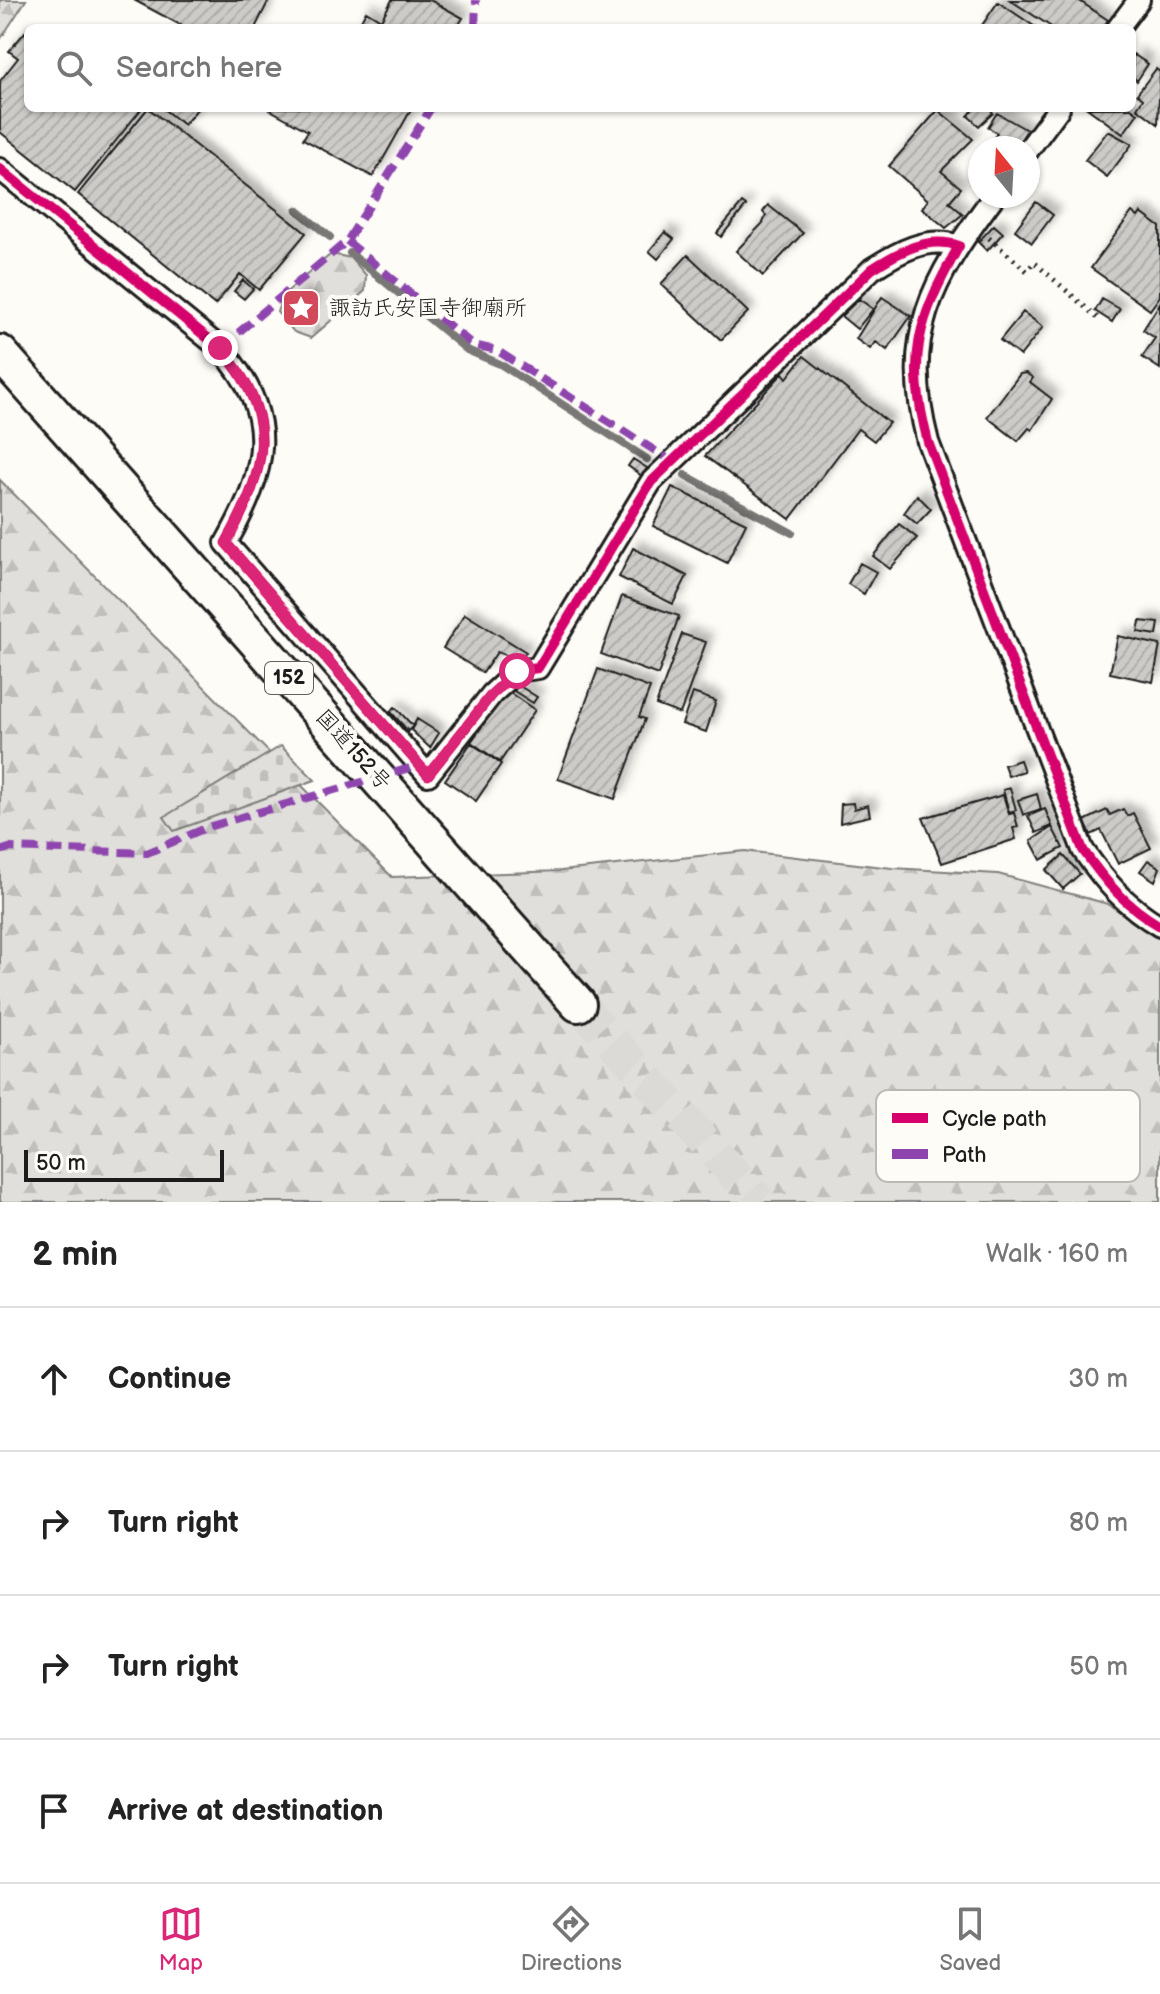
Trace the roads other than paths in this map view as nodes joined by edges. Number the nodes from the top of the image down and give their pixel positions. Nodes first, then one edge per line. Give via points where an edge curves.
1 (1139, 0) edge
2 (1121, 24) edge
3 (1056, 112) edge
4 (1038, 136) edge
5 (0, 169) edge
6 (985, 208) edge
7 (959, 246) junction
8 (0, 353) edge
9 (1160, 926) edge
10 (578, 1004) tunnel mouth

1 - 2 street
3 - 4 street
5 - 7 street via 220,348 243,373 263,441 251,500 226,543 428,775 492,694 517,671 538,668 651,482 872,269 897,253 941,239
6 - 7 street
7 - 9 street via 928,301 915,359 928,442 1083,850 1108,887
8 - 10 highway, 国道152号 / 152

